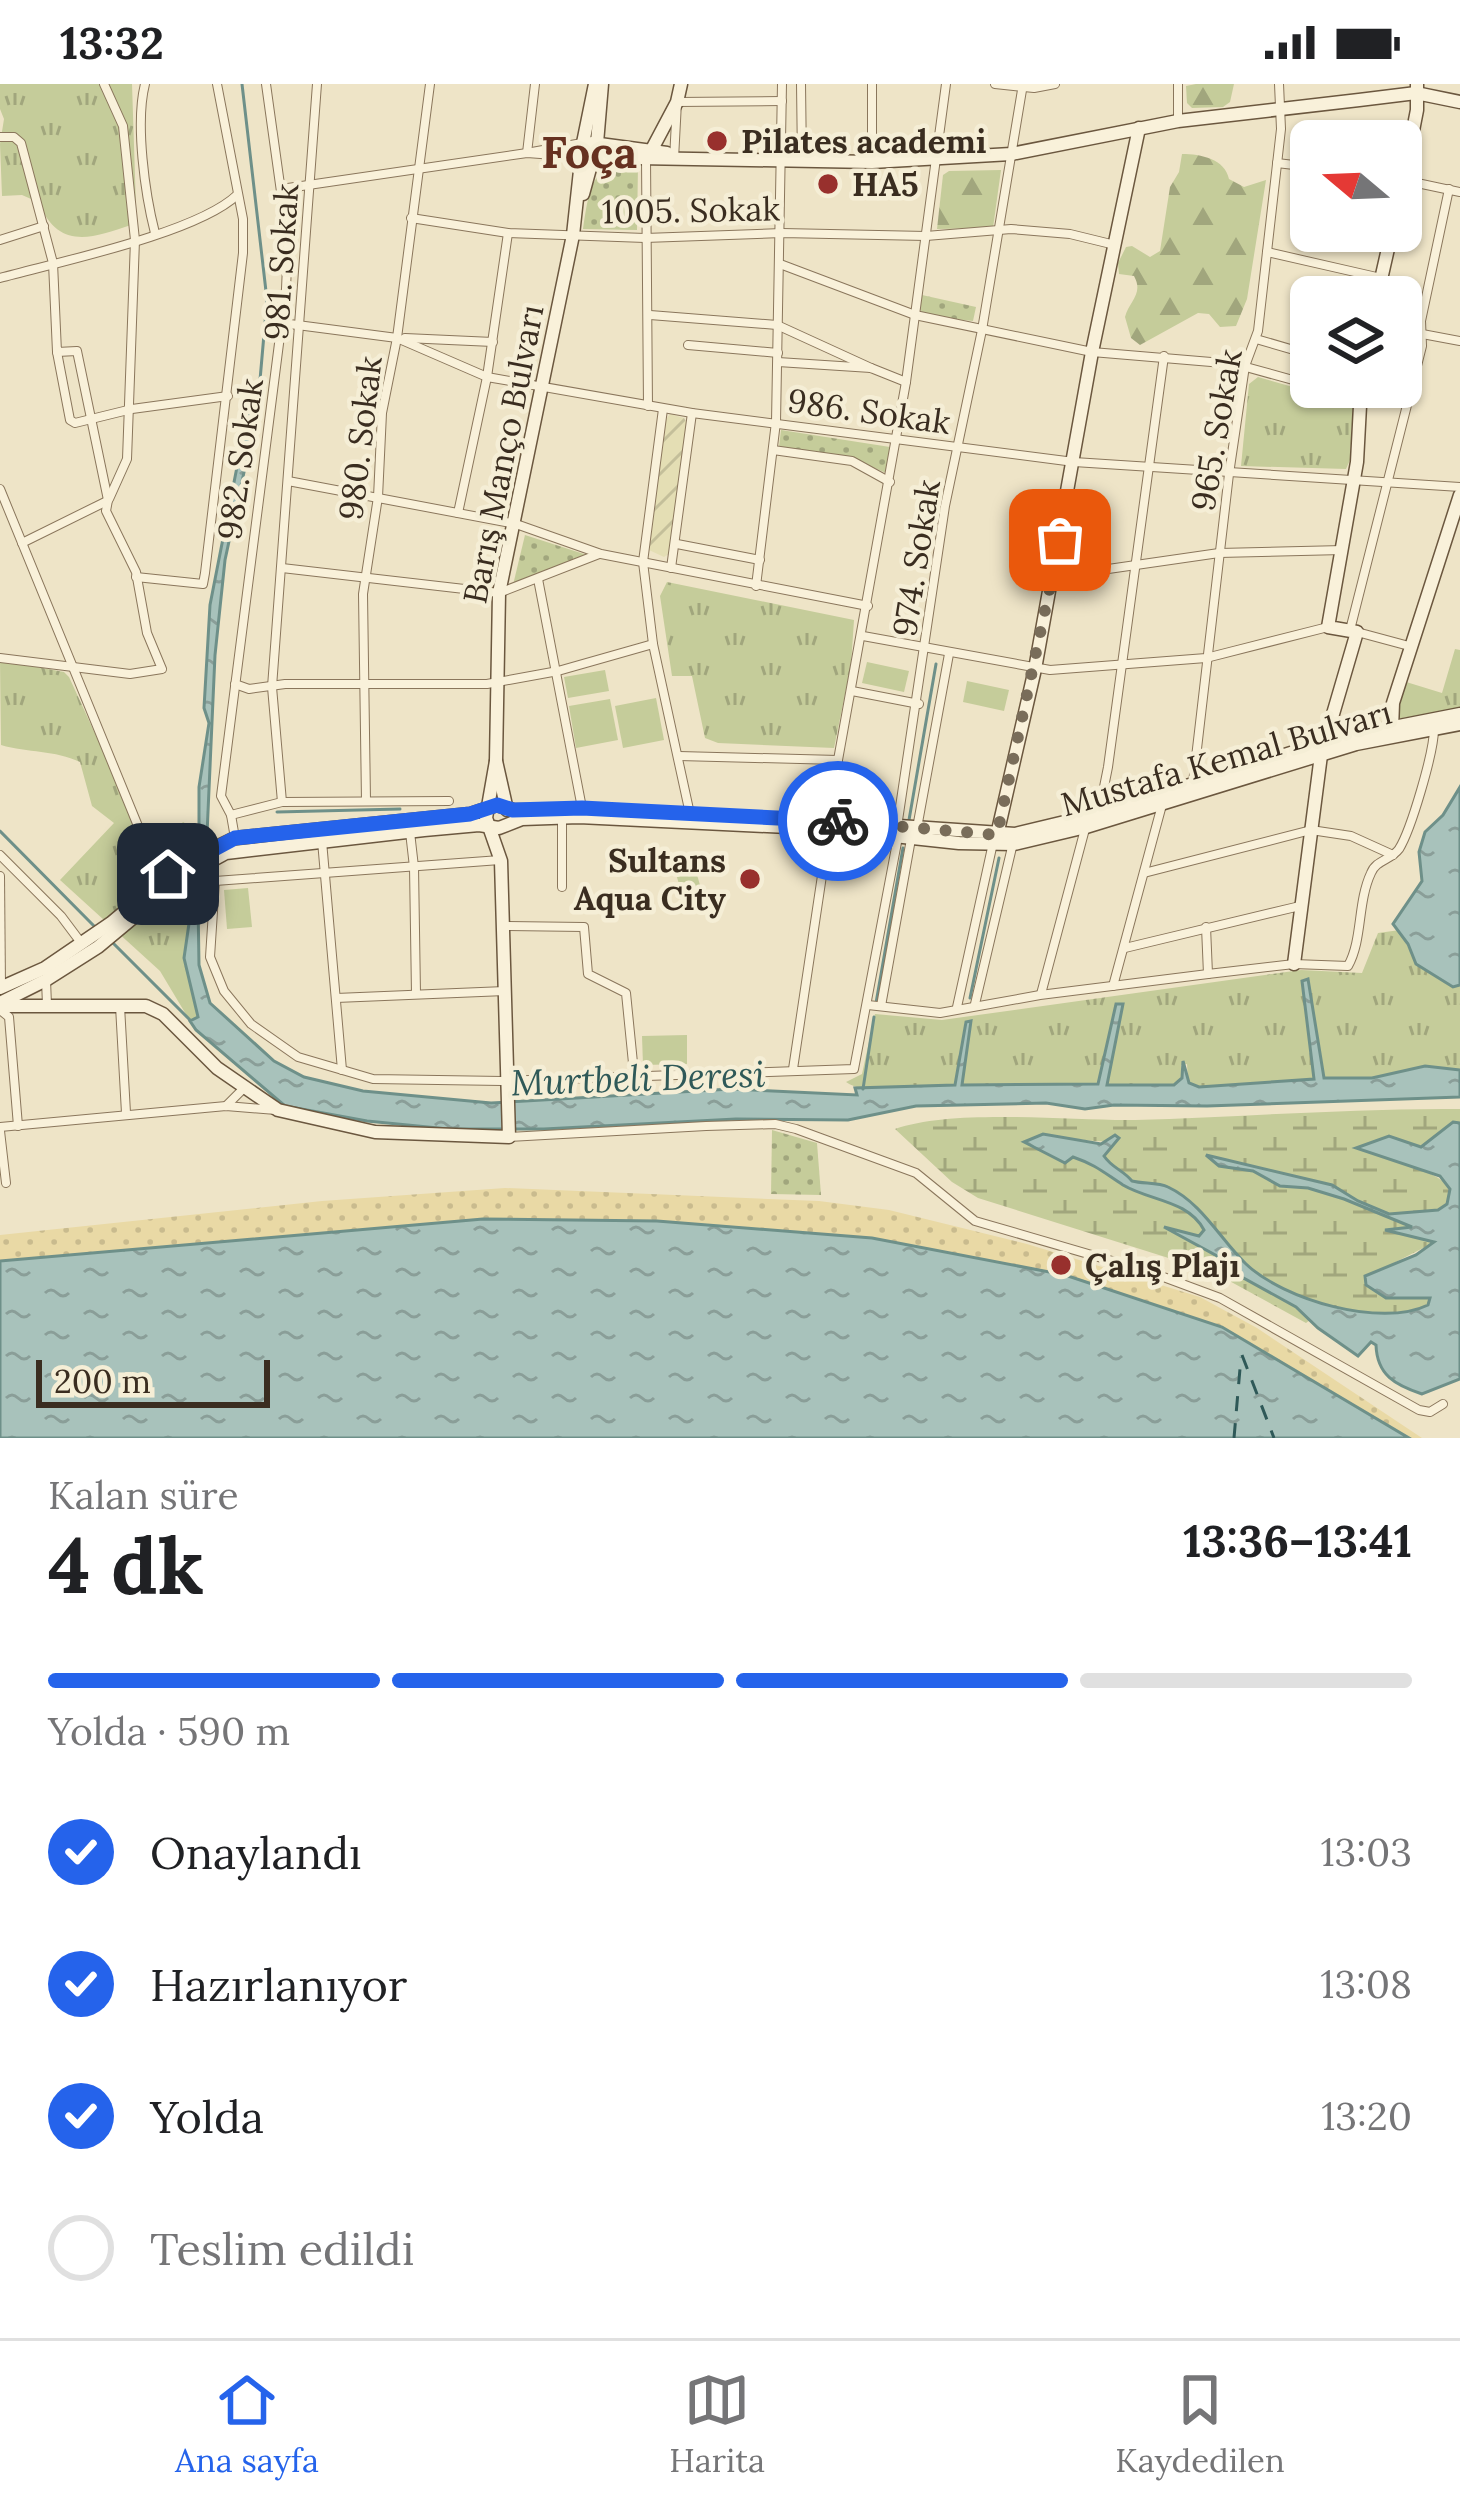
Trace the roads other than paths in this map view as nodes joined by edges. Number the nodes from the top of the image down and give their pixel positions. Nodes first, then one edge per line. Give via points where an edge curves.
1 (104, 84) edge
2 (145, 84) edge
3 (217, 84) edge
4 (266, 84) edge
5 (317, 84) edge
6 (430, 84) edge
7 (535, 84) edge
8 (598, 84) edge
9 (681, 84) edge
10 (782, 84) edge
11 (801, 84) edge
12 (872, 84) edge
13 (946, 84) edge
14 (995, 84) edge
15 (1055, 84) edge
16 (1178, 84) edge
17 (1279, 84) edge
18 (1023, 86) edge
19 (1417, 89) edge
20 (782, 101) junction
21 (677, 102) junction
22 (1460, 102) edge
23 (1281, 110) junction
24 (1412, 120) edge
25 (1178, 122) junction
26 (1139, 128) junction
27 (0, 136) edge
28 (588, 150) junction
29 (529, 153) junction
30 (1011, 154) junction
31 (648, 155) junction
32 (674, 157) junction
33 (938, 157) junction
34 (872, 161) junction
35 (781, 162) junction
36 (802, 162) junction
37 (1277, 163) junction
38 (1290, 165) edge
39 (416, 170) junction
40 (310, 185) junction
41 (1422, 186) edge
42 (281, 189) junction
43 (1449, 189) junction
44 (1460, 192) edge
45 (237, 195) junction
46 (411, 218) junction
47 (44, 226) junction
48 (998, 231) junction
49 (154, 233) junction
50 (508, 233) junction
51 (573, 233) junction
52 (782, 233) junction
53 (926, 236) junction
54 (645, 238) junction
55 (0, 240) edge
56 (135, 240) junction
57 (1115, 245) junction
58 (1267, 252) junction
59 (53, 263) junction
60 (781, 264) junction
61 (1372, 276) edge
62 (0, 278) edge
63 (650, 315) junction
64 (915, 315) junction
65 (1422, 316) edge
66 (282, 322) junction
67 (302, 324) junction
68 (777, 325) junction
69 (982, 330) junction
70 (1422, 334) edge
71 (397, 338) junction
72 (1256, 339) junction
73 (1460, 341) edge
74 (493, 342) junction
75 (688, 345) dead end
76 (1290, 349) edge
77 (57, 352) junction
78 (1092, 352) junction
79 (1164, 356) junction
80 (778, 357) junction
81 (1245, 366) junction
82 (871, 368) junction
83 (487, 377) junction
84 (1290, 379) edge
85 (906, 382) junction
86 (543, 388) junction
87 (228, 396) junction
88 (648, 406) junction
89 (1360, 408) edge
90 (1404, 408) edge
91 (663, 409) junction
92 (132, 410) junction
93 (692, 413) junction
94 (89, 422) junction
95 (776, 422) junction
96 (897, 439) junction
97 (958, 448) junction
98 (773, 450) junction
99 (1074, 462) junction
100 (1150, 468) junction
101 (1229, 474) junction
102 (1354, 479) junction
103 (288, 481) junction
104 (890, 482) junction
105 (1385, 484) junction
106 (0, 489) edge
107 (1460, 491) edge
108 (378, 497) junction
109 (108, 500) junction
110 (458, 513) junction
111 (516, 524) junction
112 (22, 543) junction
113 (677, 544) junction
114 (1343, 550) junction
115 (601, 554) junction
116 (1219, 554) junction
117 (760, 560) junction
118 (643, 562) junction
119 (1136, 566) junction
120 (282, 568) junction
121 (671, 568) junction
122 (136, 577) junction
123 (365, 577) junction
124 (1053, 578) junction
125 (538, 579) junction
126 (756, 586) junction
127 (499, 593) junction
128 (868, 606) junction
129 (1328, 627) junction
130 (1353, 631) junction
131 (863, 636) junction
132 (653, 644) junction
133 (1409, 646) junction
134 (926, 649) junction
135 (949, 654) junction
136 (0, 658) edge
137 (1206, 658) junction
138 (73, 668) junction
139 (1120, 668) junction
140 (1035, 669) junction
141 (558, 671) junction
142 (495, 682) junction
143 (235, 684) junction
144 (364, 685) junction
145 (272, 687) junction
146 (852, 691) junction
147 (919, 704) junction
148 (1460, 714) edge
149 (1460, 724) edge
150 (1434, 729) junction
151 (1392, 732) junction
152 (1323, 748) junction
153 (680, 757) junction
154 (838, 760) junction
155 (496, 761) junction
156 (1192, 784) junction
157 (366, 800) junction
158 (449, 801) dead end
159 (282, 802) junction
160 (1162, 803) junction
161 (506, 808) junction
162 (582, 808) junction
163 (488, 809) junction
164 (690, 814) junction
165 (1098, 814) junction
166 (231, 815) junction
167 (562, 818) junction
168 (505, 825) junction
169 (830, 825) junction
170 (490, 826) junction
171 (1086, 827) junction
172 (1311, 830) junction
173 (410, 832) junction
174 (906, 833) junction
175 (235, 838) junction
176 (994, 840) junction
177 (322, 841) junction
178 (1014, 844) junction
179 (211, 854) junction
180 (0, 855) edge
181 (500, 855) junction
182 (1393, 855) junction
183 (414, 867) junction
184 (180, 870) junction
185 (326, 873) junction
186 (1144, 873) junction
187 (0, 876) edge
188 (562, 887) dead end
189 (1, 905) edge
190 (1300, 905) junction
191 (503, 926) junction
192 (1206, 927) junction
193 (92, 941) junction
194 (1124, 949) junction
195 (1294, 964) junction
196 (1208, 974) junction
197 (46, 980) junction
198 (1113, 986) junction
199 (1, 988) edge
200 (505, 991) junction
201 (416, 994) junction
202 (1040, 994) junction
203 (336, 998) junction
204 (120, 1004) junction
205 (975, 1004) junction
206 (47, 1005) junction
207 (868, 1005) junction
208 (0, 1006) edge
209 (880, 1006) junction
210 (956, 1007) junction
211 (342, 1070) junction
212 (793, 1070) junction
213 (634, 1073) junction
214 (508, 1081) junction
215 (244, 1088) junction
216 (226, 1106) junction
217 (278, 1110) junction
218 (126, 1113) junction
219 (18, 1126) junction
220 (0, 1129) edge
221 (509, 1137) junction
222 (6, 1183) dead end
223 (1442, 1405) dead end

1 - 56 street via 123,126
2 - 49 street
3 - 45 street
4 - 42 street, 982. Sokak
5 - 40 street, 981. Sokak
6 - 39 street, 980. Sokak
7 - 29 street
8 - 28 street, Barış Manço Bulvarı
9 - 21 street
10 - 20 street
11 - 36 street
12 - 34 street
13 - 33 street
14 - 18 street
15 - 18 street
16 - 25 street
17 - 23 street, 965. Sokak
18 - 30 street, 974. Sokak
19 - 22 street
19 - 23 street
19 - 24 street
20 - 21 street
20 - 35 street
21 - 31 street
21 - 32 street
23 - 25 street
23 - 37 street, 965. Sokak
25 - 26 street
26 - 30 street
26 - 57 street
27 - 47 street via 21,143
28 - 29 street
28 - 31 street
28 - 51 street, Barış Manço Bulvarı
29 - 39 street
30 - 33 street
30 - 48 street, 974. Sokak
31 - 32 street
31 - 54 street
32 - 35 street
33 - 34 street
33 - 53 street
34 - 36 street
35 - 36 street
35 - 52 street
37 - 38 street
37 - 58 street, 965. Sokak
39 - 40 street
39 - 46 street, 980. Sokak
40 - 42 street
40 - 67 street, 981. Sokak
41 - 43 street
42 - 66 street, 982. Sokak via 288,242
43 - 44 street
43 - 65 street
45 - 49 street via 221,210
45 - 87 street via 244,253
46 - 50 street, 1005. Sokak
46 - 71 street, 980. Sokak
47 - 55 street
47 - 59 street
48 - 53 street, 1005. Sokak
48 - 57 street, 1005. Sokak
48 - 69 street, 974. Sokak
49 - 56 street
50 - 51 street, 1005. Sokak
50 - 74 street
51 - 54 street, 1005. Sokak
51 - 86 street, Barış Manço Bulvarı
52 - 53 street, 1005. Sokak
52 - 54 street, 1005. Sokak
52 - 60 street
53 - 64 street
54 - 63 street
56 - 59 street
56 - 92 street
57 - 78 street
58 - 61 street
58 - 72 street, 965. Sokak
59 - 62 street
59 - 77 street
60 - 64 street
60 - 68 street
63 - 68 street
63 - 88 street
64 - 69 street
64 - 85 street
66 - 67 street, 986. Sokak
66 - 143 street, 982. Sokak
67 - 71 street, 986. Sokak
67 - 103 street, 981. Sokak
68 - 80 street
68 - 82 street
69 - 78 street
69 - 97 street, 974. Sokak
70 - 73 street
71 - 74 street
71 - 83 street, 986. Sokak
71 - 108 street, 980. Sokak via 382,412
72 - 76 street
72 - 81 street, 965. Sokak
74 - 83 street
75 - 80 street
77 - 94 street via 70,420
77 - 94 street via 77,351
78 - 79 street
78 - 99 street
79 - 81 street
79 - 100 street
80 - 82 street
80 - 95 street
81 - 84 street
81 - 101 street, 965. Sokak
82 - 85 street
83 - 86 street, 986. Sokak
83 - 110 street
85 - 96 street
86 - 88 street, 986. Sokak
86 - 111 street, Barış Manço Bulvarı
87 - 92 street
87 - 122 street via 203,584
88 - 91 street, 986. Sokak
89 - 102 street
90 - 105 street
91 - 93 street, 986. Sokak
91 - 118 street
92 - 94 street
92 - 109 street via 128,459
93 - 95 street, 986. Sokak
93 - 113 street
94 - 109 street
95 - 96 street, 986. Sokak
95 - 98 street
96 - 97 street, 986. Sokak
96 - 104 street
97 - 99 street, 986. Sokak
97 - 134 street, 974. Sokak
98 - 104 street via 852,461
98 - 117 street
99 - 100 street, 986. Sokak
99 - 124 street
100 - 101 street, 986. Sokak
100 - 119 street
101 - 102 street, 986. Sokak
101 - 116 street, 965. Sokak
102 - 105 street, 986. Sokak
102 - 114 street
103 - 108 street
103 - 120 street, 981. Sokak
104 - 128 street
105 - 107 street, 986. Sokak
105 - 130 street
106 - 112 street
107 - 133 street
108 - 110 street
108 - 123 street, 980. Sokak
109 - 112 street
109 - 122 street
110 - 111 street
111 - 115 street
111 - 127 street, Barış Manço Bulvarı
112 - 138 street
113 - 117 street
113 - 121 street
114 - 116 street
114 - 129 street
115 - 118 street
115 - 125 street
116 - 119 street
116 - 137 street, 965. Sokak
117 - 126 street
118 - 121 street
118 - 132 street
119 - 124 street
119 - 139 street
120 - 123 street
120 - 145 street, 981. Sokak
121 - 126 street
122 - 138 street via 162,669
123 - 127 street
123 - 144 street, 980. Sokak
124 - 140 street
125 - 127 street
125 - 141 street
126 - 128 street
127 - 142 street, Barış Manço Bulvarı
128 - 131 street
129 - 130 street
129 - 137 street
130 - 133 street
130 - 152 street
131 - 134 street
131 - 146 street
132 - 141 street
132 - 153 street
133 - 151 street
134 - 135 street
134 - 147 street, 974. Sokak
135 - 140 street
135 - 174 street
136 - 138 street
137 - 139 street
137 - 156 street, 965. Sokak
138 - 184 street via 138,826
139 - 140 street
139 - 165 street
140 - 176 street
141 - 142 street
141 - 162 street
142 - 144 street
142 - 155 street, Barış Manço Bulvarı
143 - 145 street
143 - 166 street, 982. Sokak via 221,796
144 - 145 street
144 - 157 street, 980. Sokak
145 - 159 street, 981. Sokak
146 - 147 street
146 - 154 street
147 - 174 street, 974. Sokak
148 - 151 street, Mustafa Kemal Bulvarı
149 - 150 street, Mustafa Kemal Bulvarı
150 - 151 street, Mustafa Kemal Bulvarı
150 - 182 street
151 - 152 street, Mustafa Kemal Bulvarı
152 - 156 street, Mustafa Kemal Bulvarı
152 - 160 street, Mustafa Kemal Bulvarı
152 - 172 street
153 - 154 street
153 - 164 street
154 - 169 street
155 - 161 street, Barış Manço Bulvarı
155 - 163 street, Barış Manço Bulvarı
156 - 165 street, Mustafa Kemal Bulvarı
157 - 158 street
157 - 159 street
159 - 166 street
160 - 171 street, Mustafa Kemal Bulvarı
160 - 186 street
161 - 162 street, Mustafa Kemal Bulvarı
161 - 163 street
161 - 168 street
162 - 164 street, Mustafa Kemal Bulvarı
163 - 170 street
163 - 175 street
164 - 169 street, Mustafa Kemal Bulvarı
165 - 176 street, Mustafa Kemal Bulvarı
166 - 175 street, 982. Sokak
167 - 168 street, Mustafa Kemal Bulvarı
167 - 169 street, Mustafa Kemal Bulvarı
167 - 188 street
168 - 170 street
168 - 181 street
169 - 174 street, Mustafa Kemal Bulvarı
169 - 212 street
170 - 173 street
170 - 181 street
171 - 178 street, Mustafa Kemal Bulvarı
171 - 202 street
172 - 182 street
172 - 186 street
172 - 190 street
173 - 177 street
173 - 183 street
174 - 176 street, Mustafa Kemal Bulvarı
174 - 207 street, 974. Sokak
174 - 209 street
175 - 179 street
176 - 178 street, Mustafa Kemal Bulvarı
176 - 210 street
177 - 179 street
177 - 185 street
178 - 205 street
179 - 184 street
180 - 193 street
181 - 183 street
181 - 191 street
182 - 195 street via 1371,873 1348,966
183 - 185 street
183 - 201 street
184 - 193 street
185 - 203 street
185 - 211 street via 215,881 210,957 250,1024 298,1057
186 - 194 street
187 - 189 street
189 - 199 street
190 - 192 street
190 - 195 street
191 - 200 street
191 - 213 street via 584,927 588,974 626,994
192 - 194 street
192 - 196 street
193 - 197 street
193 - 199 street
194 - 198 street
195 - 196 street
196 - 198 street
197 - 206 street
197 - 208 street
198 - 202 street
200 - 201 street
200 - 214 street
201 - 203 street
202 - 205 street
203 - 211 street
204 - 206 street
204 - 215 street via 163,1014
204 - 218 street
205 - 210 street
206 - 208 street
207 - 209 street
207 - 212 street, 974. Sokak via 854,1069
208 - 219 street via 9,1017
209 - 210 street via 940,1013
211 - 214 street via 373,1079
212 - 213 street
213 - 214 street
214 - 221 street
215 - 216 street
215 - 217 street
216 - 217 street
216 - 218 street
217 - 221 street via 375,1132
218 - 219 street
219 - 220 street
220 - 222 street
221 - 223 street via 775,1124 810,1134 916,1173 976,1221 1184,1283 1419,1409

